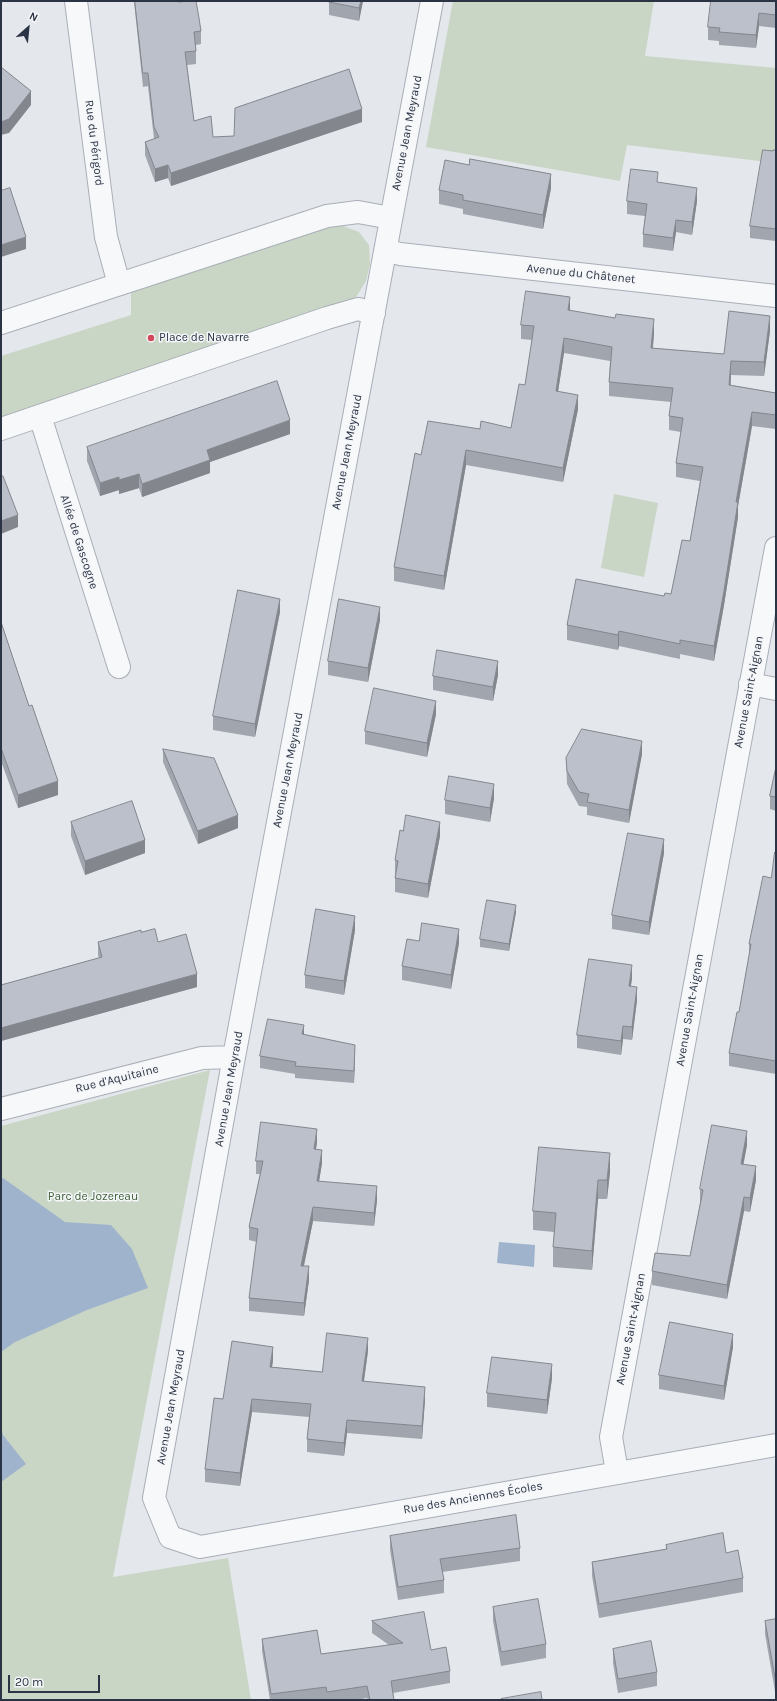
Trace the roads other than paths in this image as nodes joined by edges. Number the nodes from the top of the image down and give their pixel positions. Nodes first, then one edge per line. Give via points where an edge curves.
1 (76, 1) edge
2 (432, 1) edge
3 (391, 218) junction
4 (386, 250) junction
5 (119, 284) junction
6 (776, 296) edge
7 (374, 313) junction
8 (1, 323) edge
9 (40, 416) junction
10 (1, 429) edge
11 (776, 548) edge
12 (119, 667) dead end
13 (750, 684) junction
14 (776, 689) edge
15 (234, 1058) junction
16 (1, 1109) edge
17 (776, 1445) edge
18 (617, 1472) junction
19 (170, 1537) joint

1 - 5 street, Rue du Périgord via 106,237
2 - 3 street, Avenue Jean Meyraud
3 - 4 street, Avenue Jean Meyraud
3 - 5 street via 358,212 327,216
4 - 6 street, Avenue du Châtenet via 400,254
4 - 7 street, Avenue Jean Meyraud
5 - 8 street
7 - 9 street via 358,309 327,318
7 - 15 street, Avenue Jean Meyraud
9 - 10 street
9 - 12 street, Allée de Gascogne
11 - 13 street, Avenue Saint-Aignan
13 - 14 street
13 - 18 street, Avenue Saint-Aignan via 611,1437
15 - 16 street, Rue d'Aquitaine via 202,1058
15 - 19 street, Avenue Jean Meyraud via 154,1498
17 - 18 street, Rue des Anciennes Écoles
18 - 19 street, Rue des Anciennes Écoles via 200,1547

